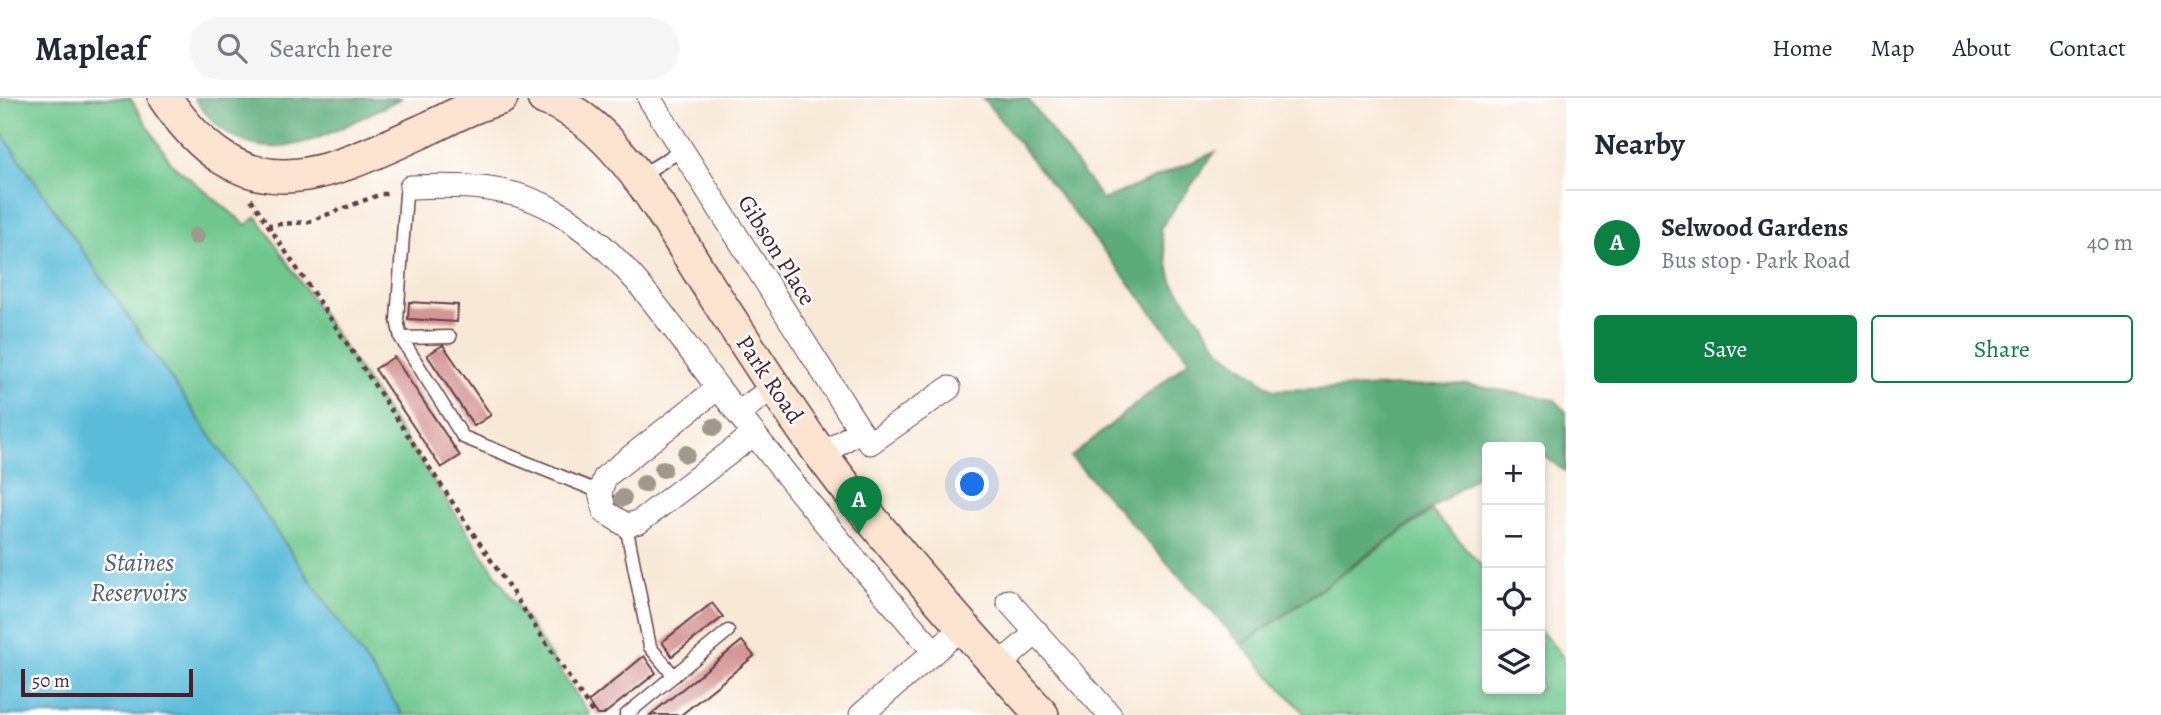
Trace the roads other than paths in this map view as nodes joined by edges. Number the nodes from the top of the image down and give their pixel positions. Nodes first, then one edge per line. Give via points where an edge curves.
1 (165, 98) edge
2 (501, 98) edge
3 (544, 98) edge
4 (649, 98) edge
5 (682, 150) junction
6 (637, 177) junction
7 (408, 190) joint
8 (450, 337) dead end
9 (401, 338) junction
10 (774, 387) junction
11 (718, 388) junction
12 (949, 388) dead end
13 (738, 414) junction
14 (860, 430) junction
15 (754, 434) junction
16 (822, 456) junction
17 (600, 492) junction
18 (626, 525) junction
19 (1008, 601) dead end
20 (963, 627) junction
21 (728, 631) dead end
22 (1037, 632) junction
23 (934, 650) junction
24 (998, 666) junction
25 (674, 676) junction
26 (626, 715) edge
27 (861, 715) edge
28 (1042, 715) edge
29 (1110, 715) edge

1 - 2 main road via 205,145 242,169 276,178 320,172 369,155
3 - 6 main road, Park Road via 565,104 599,132
4 - 5 street, Gibson Place
5 - 6 lane
5 - 14 street, Gibson Place
6 - 10 main road, Park Road
7 - 9 lane via 397,320
7 - 11 street via 467,185 514,192 559,212 630,274
8 - 9 lane
9 - 17 lane via 463,437
10 - 13 street
10 - 16 main road, Park Road
11 - 13 street
11 - 17 street via 605,477
12 - 14 street via 870,443
13 - 15 street
14 - 16 street
15 - 18 street via 639,522
15 - 23 street
16 - 20 main road, Park Road via 900,557
17 - 18 street via 605,512
18 - 25 lane via 650,647
19 - 22 street
20 - 23 street
20 - 24 main road, Park Road
21 - 25 lane
22 - 24 street
22 - 29 street
23 - 27 street
24 - 28 main road, Park Road
25 - 26 lane

